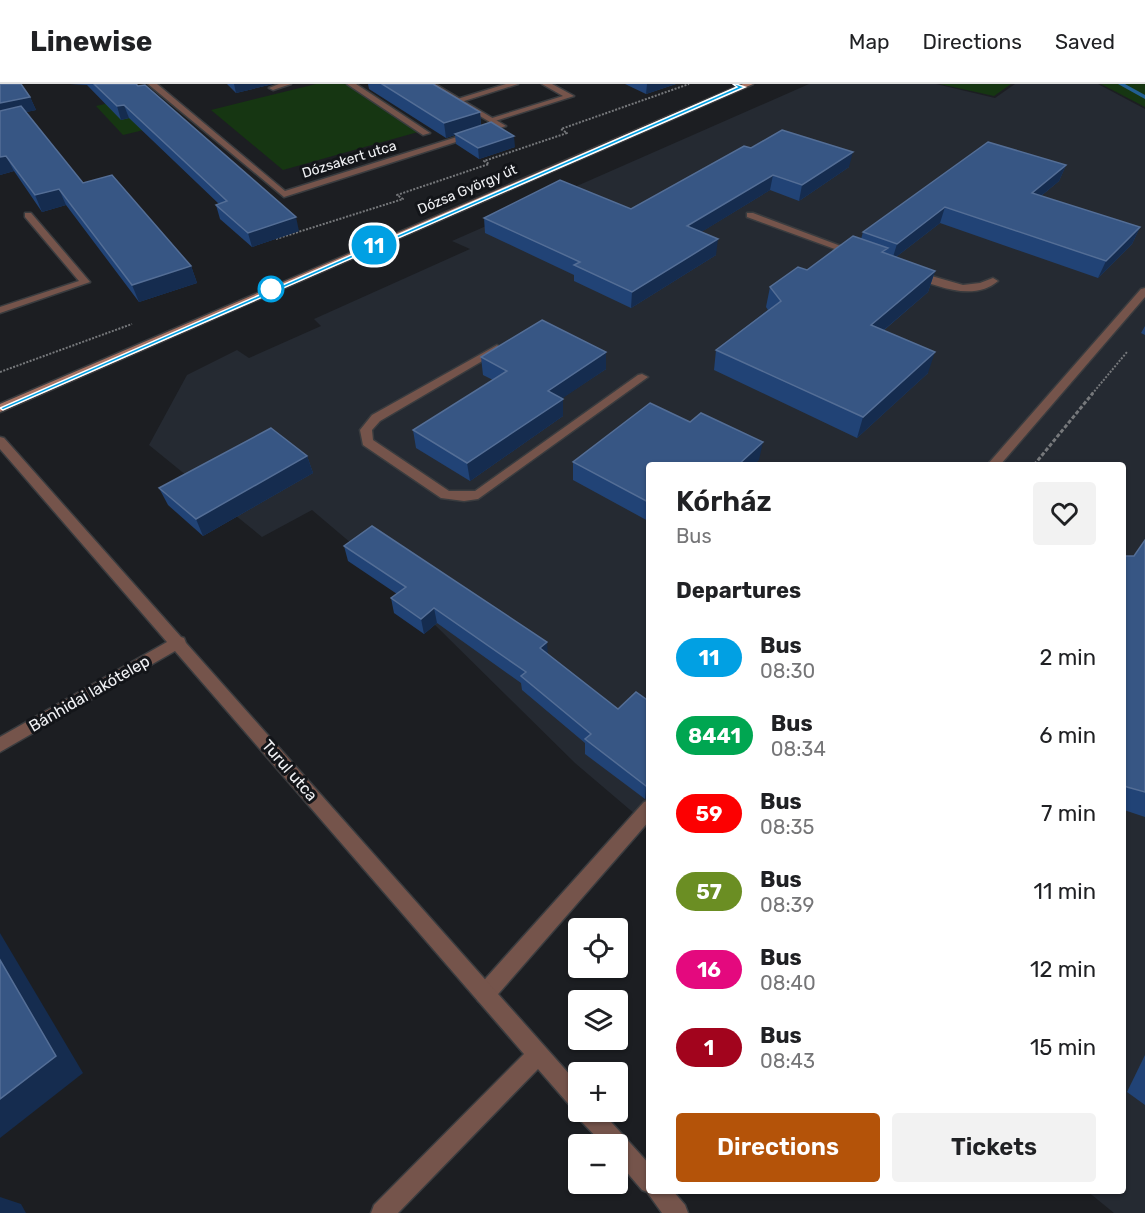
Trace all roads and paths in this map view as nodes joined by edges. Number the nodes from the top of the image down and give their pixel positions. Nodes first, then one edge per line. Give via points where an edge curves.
1 (167, 84) edge
2 (287, 84) edge
3 (351, 84) edge
4 (430, 84) edge
5 (514, 84) edge
6 (546, 84) edge
7 (689, 84) edge
8 (154, 85) edge
9 (742, 85) edge
10 (273, 88) dead end
11 (458, 100) junction
12 (492, 121) junction
13 (426, 133) edge
14 (28, 215) edge
15 (750, 215) edge
16 (273, 240) edge
17 (871, 258) edge
18 (904, 270) edge
19 (993, 281) dead end
20 (1145, 291) edge
21 (0, 310) edge
22 (510, 341) edge
23 (1127, 352) dead end
24 (642, 377) dead end
25 (0, 408) edge
26 (0, 441) edge
27 (996, 462) edge
28 (1036, 462) edge
29 (178, 642) junction
30 (0, 745) edge
31 (646, 812) edge
32 (485, 994) junction
33 (538, 1054) junction
34 (568, 1088) edge
35 (597, 1122) edge
36 (608, 1134) edge
37 (628, 1157) edge
38 (646, 1177) edge
39 (661, 1194) edge
40 (382, 1213) edge
41 (677, 1213) edge

1 - 8 street, Dózsakert utca
2 - 10 street
3 - 13 street
4 - 11 street
5 - 11 street
6 - 12 street via 570,96
7 - 16 path via 484,161 489,164 397,195 403,199
8 - 12 street, Dózsakert utca via 284,194 502,126
9 - 25 street, Dózsa György út
11 - 12 street
14 - 21 street via 85,282
15 - 17 street
18 - 19 street via 965,289 983,287
20 - 27 street
22 - 24 street via 376,418 366,430 366,442 446,495 478,495
23 - 28 path
26 - 29 street, Turul utca
29 - 30 street, Bánhidai lakótelep
29 - 32 street, Turul utca
31 - 32 street
32 - 33 street, Turul utca
33 - 34 street, Turul utca
33 - 40 street
35 - 36 street
37 - 38 street
39 - 41 street

